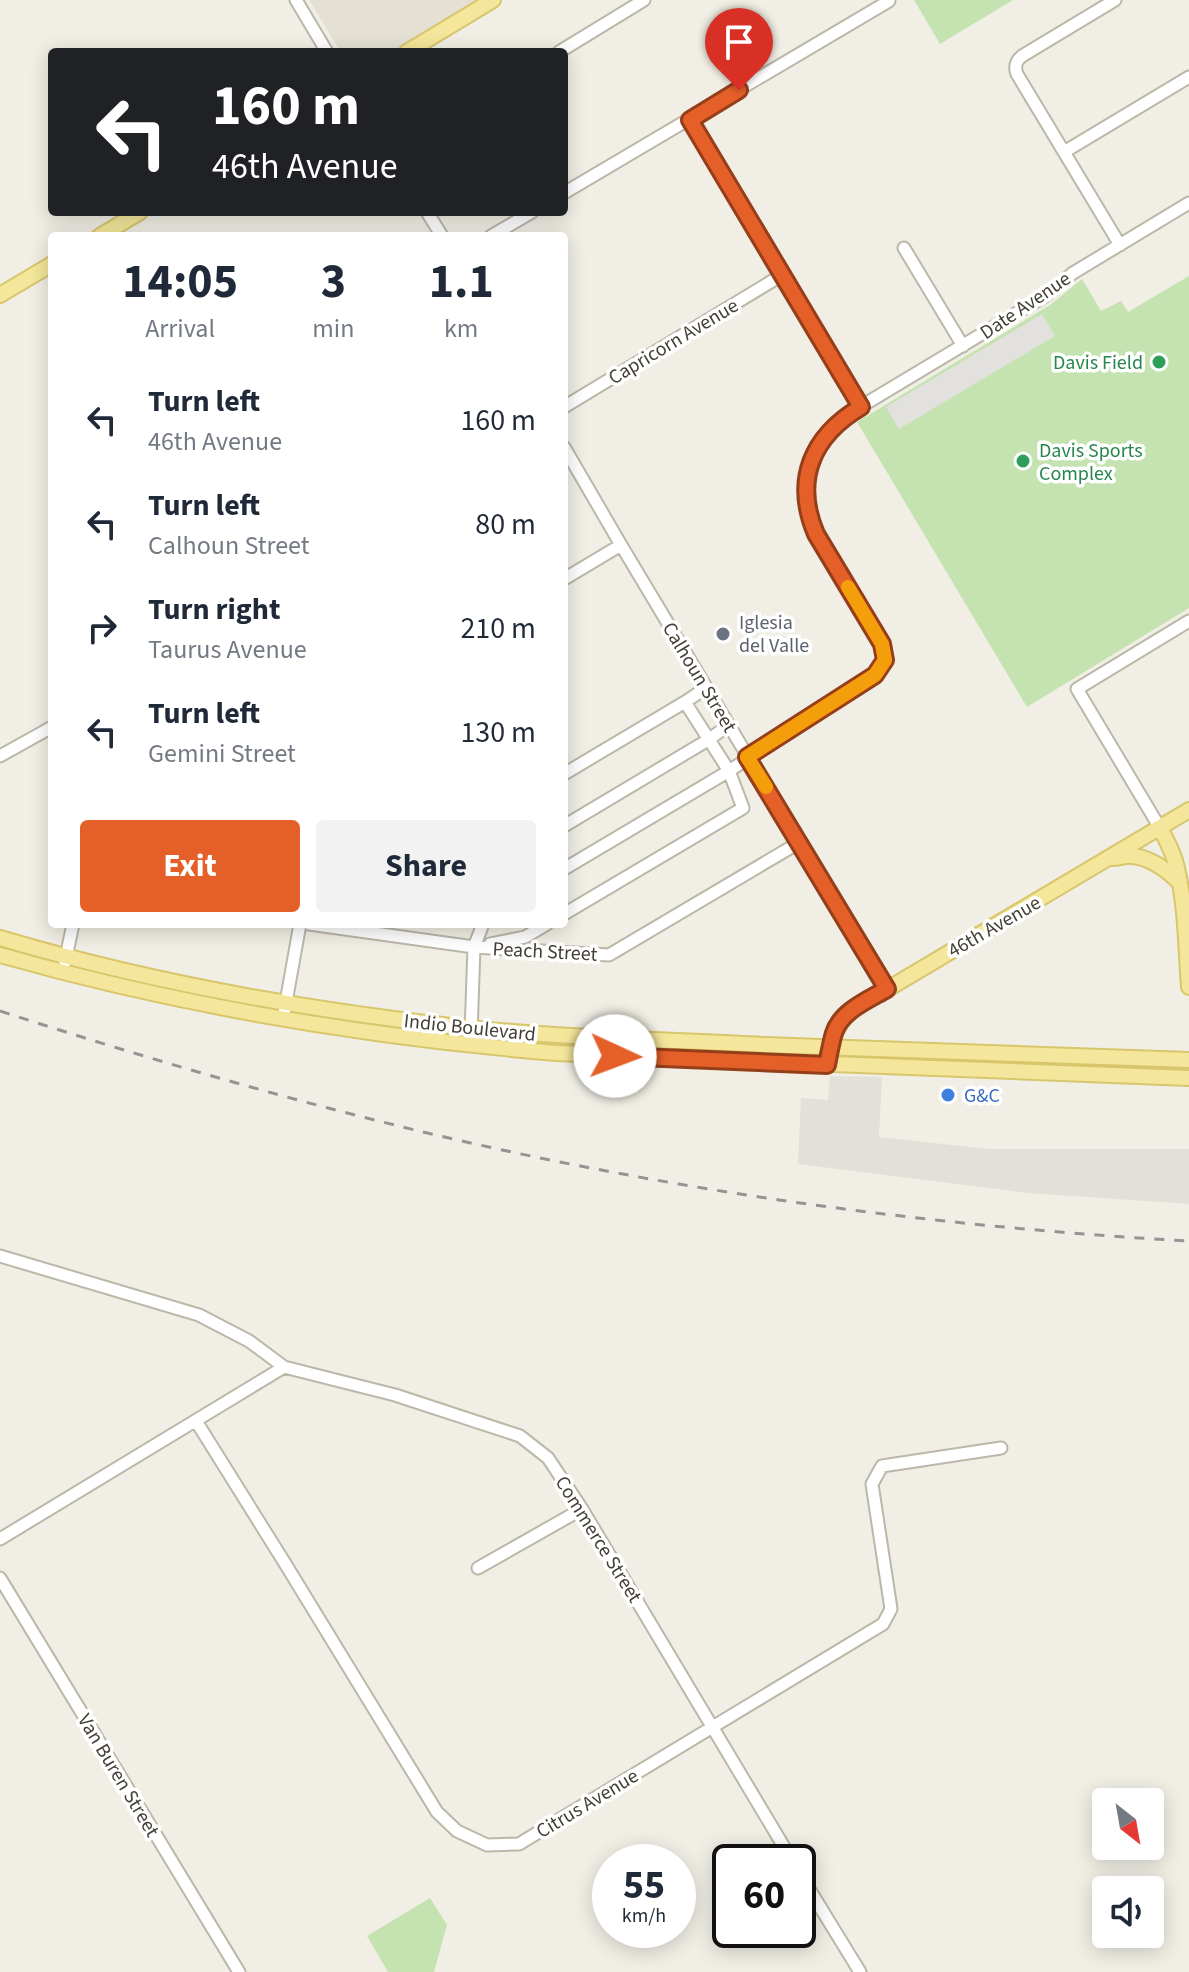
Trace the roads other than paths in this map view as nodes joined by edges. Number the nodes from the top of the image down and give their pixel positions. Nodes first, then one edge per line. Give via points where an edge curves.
1 (296, 0) edge
2 (493, 0) edge
3 (644, 0) edge
4 (1115, 0) edge
5 (889, 1) edge
6 (325, 48) edge
7 (414, 48) edge
8 (566, 48) edge
9 (1189, 77) edge
10 (690, 120) junction
11 (1064, 152) junction
12 (568, 191) edge
13 (1189, 203) edge
14 (133, 216) edge
15 (525, 216) edge
16 (107, 232) edge
17 (498, 232) edge
18 (1120, 245) junction
19 (904, 248) dead end
20 (48, 266) edge
21 (782, 275) junction
22 (0, 295) edge
23 (963, 346) junction
24 (568, 405) edge
25 (861, 407) junction
26 (568, 454) edge
27 (621, 545) junction
28 (568, 577) edge
29 (1189, 621) edge
30 (706, 688) junction
31 (685, 702) junction
32 (729, 725) junction
33 (48, 729) edge
34 (708, 740) junction
35 (0, 756) edge
36 (747, 757) junction
37 (729, 771) junction
38 (568, 772) edge
39 (1189, 810) edge
40 (568, 824) edge
41 (1160, 828) junction
42 (800, 842) junction
43 (1108, 859) junction
44 (568, 867) edge
45 (1180, 884) junction
46 (568, 912) edge
47 (72, 928) edge
48 (299, 928) edge
49 (338, 928) edge
50 (481, 928) edge
51 (540, 928) edge
52 (0, 938) edge
53 (474, 947) junction
54 (0, 955) edge
55 (66, 956) junction
56 (62, 972) junction
57 (1189, 987) edge
58 (887, 989) junction
59 (286, 1003) junction
60 (283, 1019) junction
61 (471, 1028) junction
62 (471, 1045) junction
63 (831, 1048) junction
64 (1189, 1060) edge
65 (827, 1065) junction
66 (1189, 1078) edge
67 (0, 1256) edge
68 (284, 1367) junction
69 (196, 1421) junction
70 (1001, 1448) dead end
71 (582, 1509) junction
72 (0, 1539) edge
73 (478, 1568) dead end
74 (0, 1578) edge
75 (712, 1729) junction
76 (782, 1844) edge
77 (816, 1900) edge
78 (239, 1972) edge
79 (860, 1972) edge

1 - 6 street
2 - 7 main road
3 - 8 street
4 - 11 street via 1017,62 1017,74
5 - 10 street
9 - 11 street
10 - 12 street
10 - 21 street
11 - 18 street
13 - 18 street, Date Avenue
14 - 16 main road
15 - 17 street
18 - 23 street, Date Avenue
19 - 23 street
20 - 22 main road
21 - 24 street, Capricorn Avenue
21 - 25 street
23 - 25 street, Date Avenue
25 - 36 street, Date Avenue via 837,423 818,446 807,478 806,502 816,534 882,644 885,660 875,675
26 - 27 street, Calhoun Street
27 - 28 street
27 - 30 street, Calhoun Street
29 - 41 street via 1077,689
30 - 31 street
30 - 32 street, Calhoun Street
31 - 34 street
31 - 38 street
32 - 34 street
32 - 36 street, Calhoun Street
33 - 35 street
34 - 37 street
34 - 40 street
36 - 37 street
36 - 42 street, Calhoun Street
37 - 44 street
37 - 46 street via 743,808
39 - 41 main road, 46th Avenue
41 - 43 main road, 46th Avenue
41 - 45 main road
42 - 53 street, Peach Street via 609,955
42 - 58 street, Calhoun Street
43 - 45 main road via 1134,856
43 - 58 main road, 46th Avenue
45 - 57 main road
47 - 55 street
48 - 59 street
49 - 53 street, Peach Street
50 - 53 street
51 - 53 street via 525,937
52 - 55 main road, Indio Boulevard
53 - 61 street
54 - 56 main road, Indio Boulevard
55 - 56 street
55 - 59 main road, Indio Boulevard
56 - 60 main road, Indio Boulevard
58 - 63 main road, 46th Avenue via 843,1018
59 - 60 street
59 - 61 main road, Indio Boulevard
60 - 62 main road, Indio Boulevard
61 - 62 street
61 - 63 main road, Indio Boulevard
62 - 65 main road, Indio Boulevard
63 - 64 main road, Indio Boulevard
63 - 65 main road, 46th Avenue
65 - 66 main road, Indio Boulevard
67 - 68 street via 199,1315
68 - 69 street
68 - 71 street, Commerce Street via 395,1395 520,1436 548,1458
69 - 72 street
69 - 75 street, Citrus Avenue via 437,1812 457,1831 487,1845 519,1844
70 - 75 street, Citrus Avenue via 882,1466 872,1484 891,1609 883,1624
71 - 73 street
71 - 75 street, Commerce Street
74 - 78 street, Van Buren Street
75 - 76 street, Commerce Street
77 - 79 street

